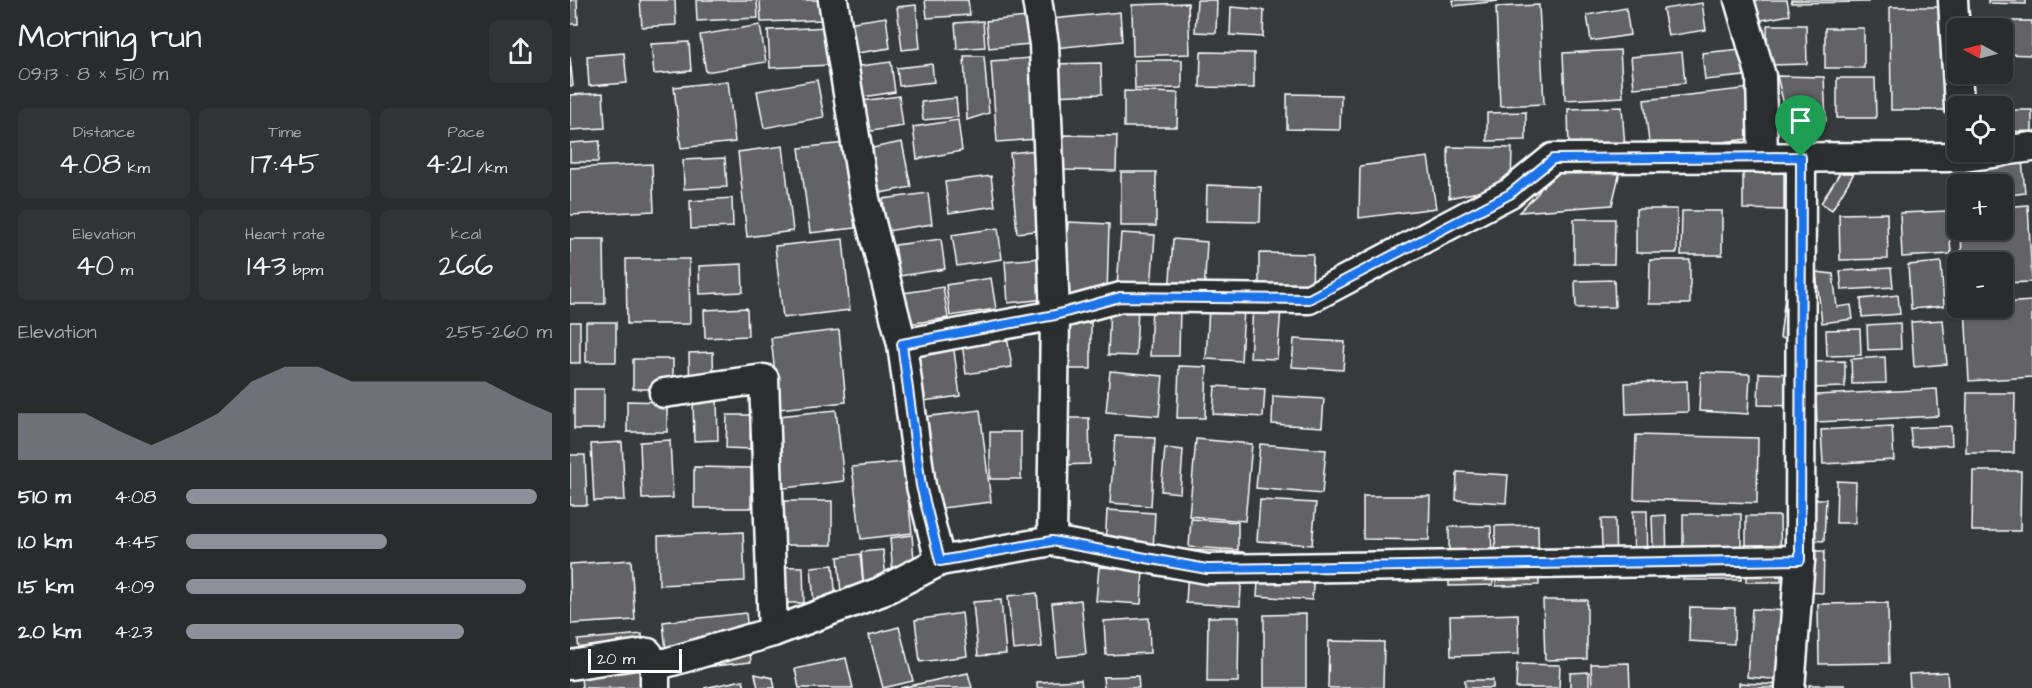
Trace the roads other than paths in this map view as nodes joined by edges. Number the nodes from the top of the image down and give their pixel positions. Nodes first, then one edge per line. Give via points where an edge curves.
1 (833, 0) edge
2 (1037, 0) edge
3 (1739, 0) edge
4 (1953, 0) edge
5 (1958, 96) edge
6 (2032, 147) edge
7 (2013, 149) edge
8 (1947, 154) edge
9 (1801, 157) junction
10 (1763, 158) junction
11 (1055, 315) junction
12 (902, 344) junction
13 (664, 393) dead end
14 (1052, 541) junction
15 (1800, 560) junction
16 (940, 561) junction
17 (773, 632) junction
18 (570, 665) edge
19 (655, 677) edge
20 (1790, 688) edge

1 - 12 street via 865,199
2 - 11 street via 1044,44
3 - 10 street via 1761,76
4 - 5 street
6 - 7 street
8 - 9 street
9 - 10 street
9 - 15 street
10 - 11 street via 1553,159 1510,194 1309,299 1120,297
11 - 12 street
11 - 14 street
12 - 16 street via 921,486
13 - 17 street via 764,379
14 - 15 street via 1207,569
14 - 16 street
15 - 20 street
16 - 17 street via 880,592
17 - 19 street
18 - 19 street via 648,653

